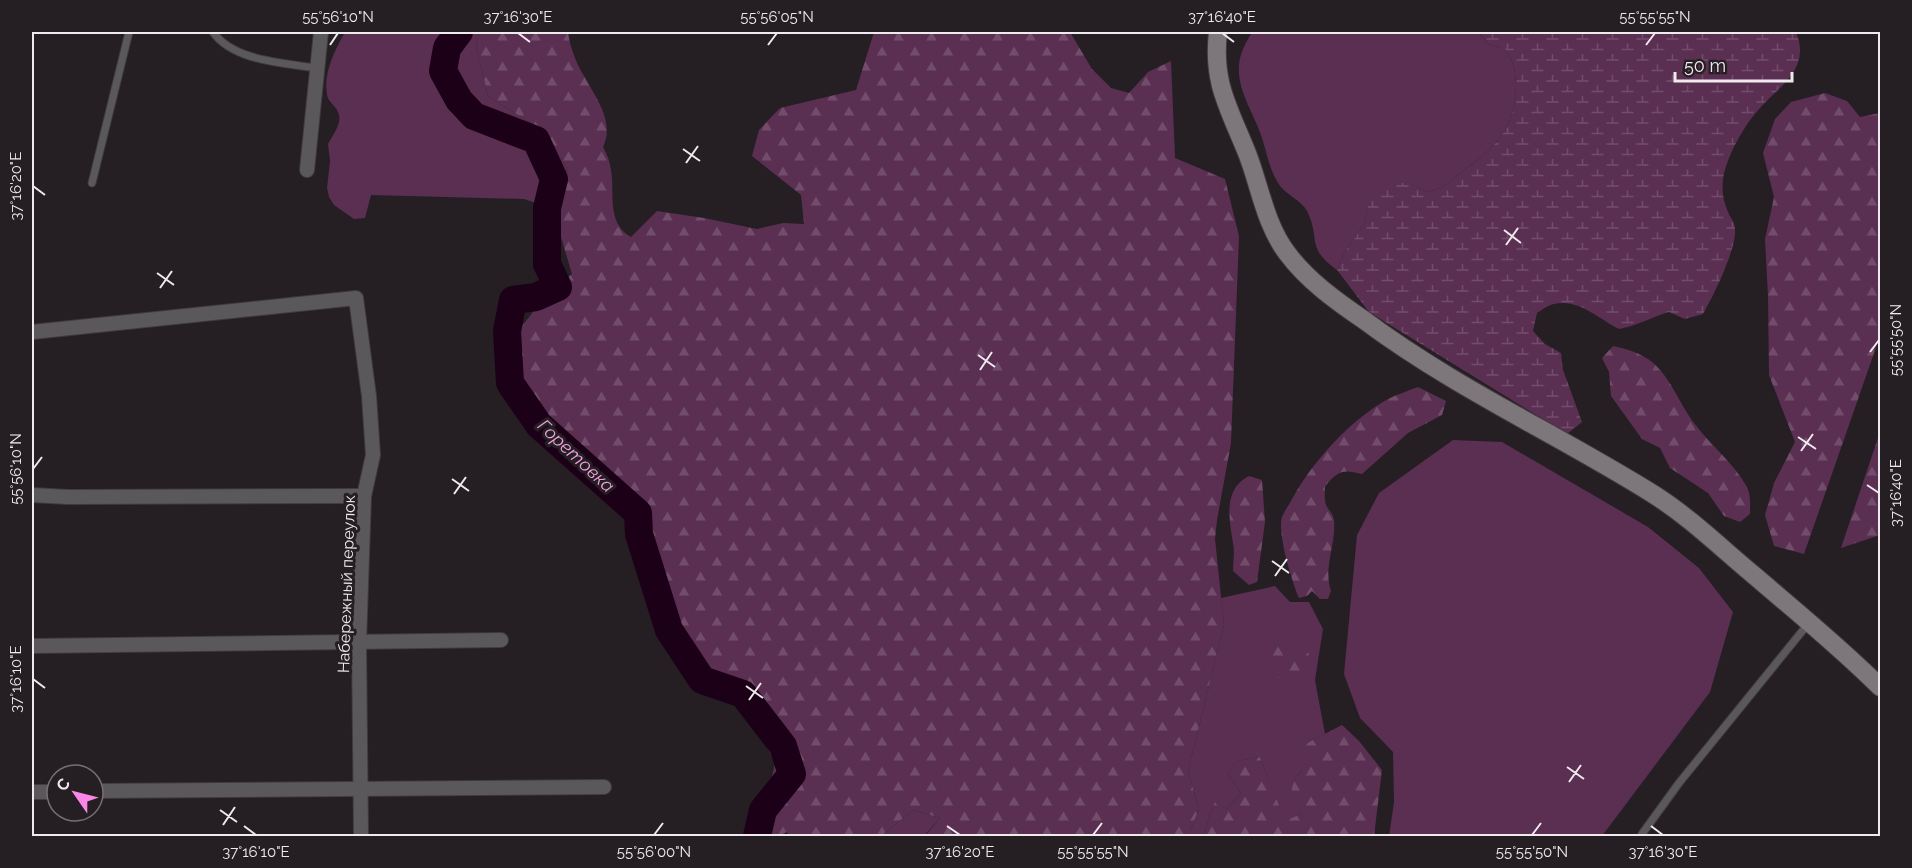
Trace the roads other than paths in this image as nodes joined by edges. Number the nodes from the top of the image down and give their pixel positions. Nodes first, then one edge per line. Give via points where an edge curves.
1 (129, 32) edge
2 (213, 32) edge
3 (321, 32) edge
4 (1218, 32) edge
5 (316, 68) junction
6 (307, 171) dead end
7 (92, 183) dead end
8 (32, 332) edge
9 (32, 495) edge
10 (364, 496) junction
11 (1810, 622) junction
12 (501, 640) dead end
13 (359, 643) junction
14 (32, 646) edge
15 (1881, 687) edge
16 (604, 787) dead end
17 (361, 789) junction
18 (105, 791) edge
19 (1641, 834) dead end
20 (361, 837) edge

1 - 7 lane
2 - 5 lane via 218,40 254,58
3 - 5 street
4 - 11 street via 1222,96 1258,182 1270,225 1304,272 1328,295 1452,380 1654,495 1697,525
5 - 6 street
8 - 10 street, Набережный переулок via 356,298 373,455
9 - 10 street
10 - 13 street, Набережный переулок
11 - 15 street
11 - 19 lane
12 - 13 street
13 - 14 street
13 - 17 street, Набережный переулок
16 - 17 street
17 - 18 street
17 - 20 street, Набережный переулок

